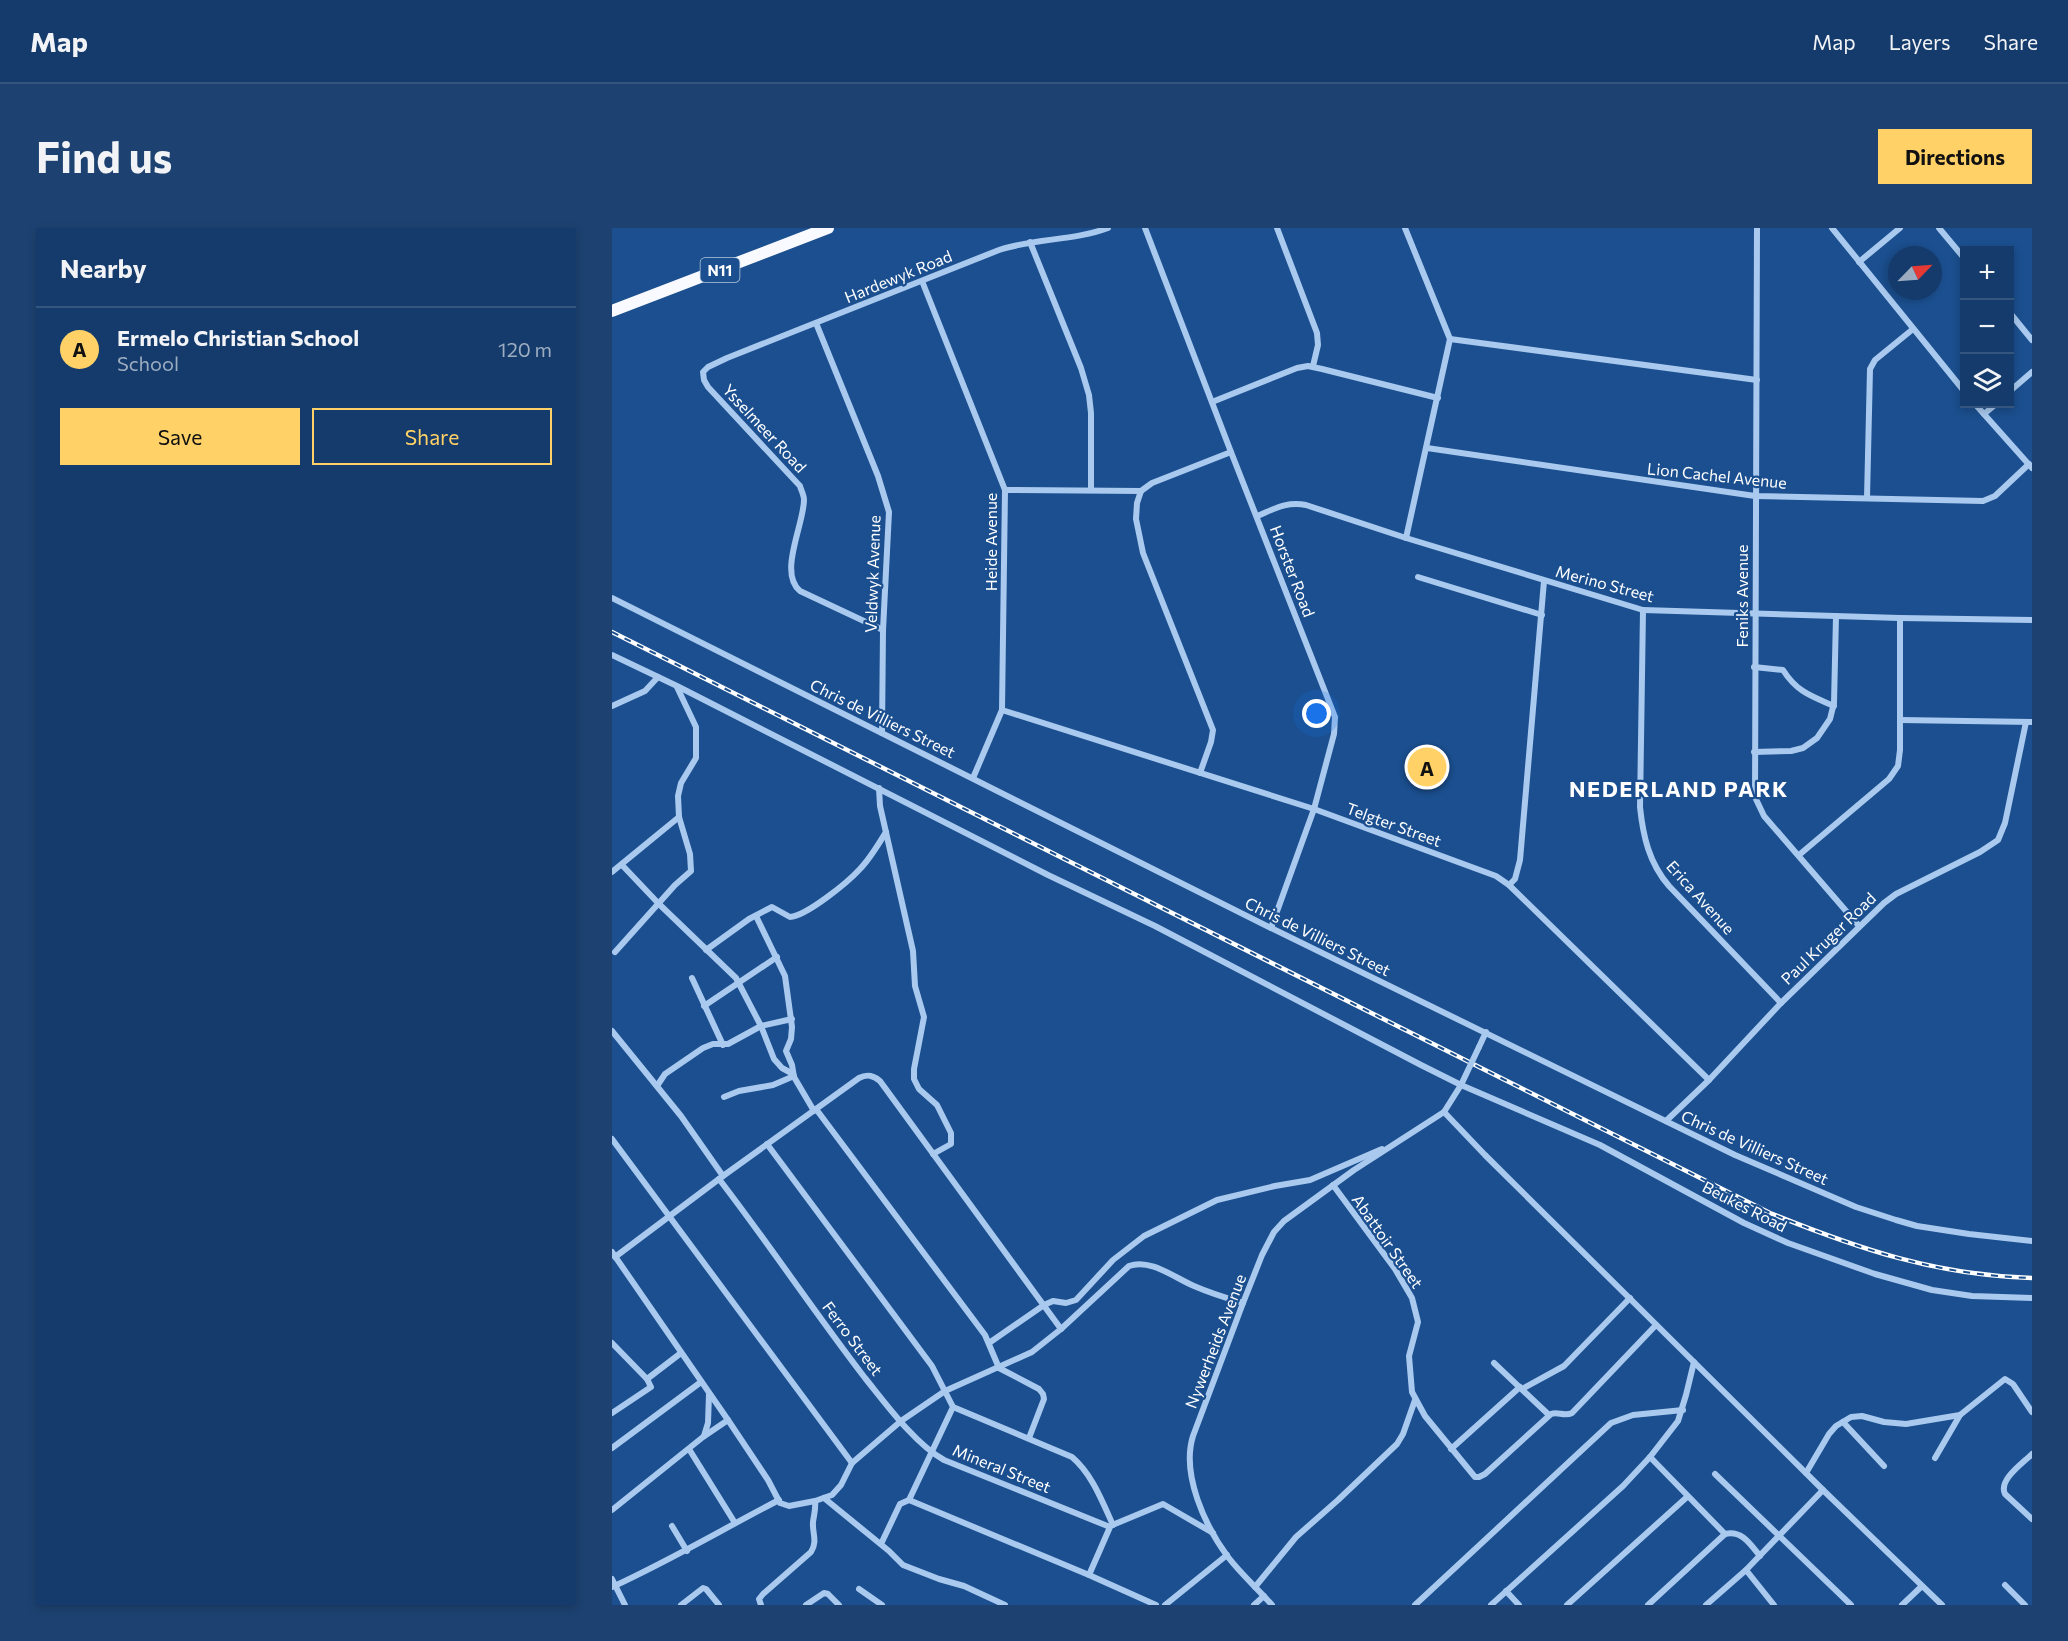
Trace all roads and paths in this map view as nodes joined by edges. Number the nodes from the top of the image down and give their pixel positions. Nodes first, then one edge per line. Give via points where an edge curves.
1 (828, 228) edge
2 (1108, 228) edge
3 (1145, 228) edge
4 (1277, 228) edge
5 (1405, 228) edge
6 (1757, 228) edge
7 (1832, 228) edge
8 (1900, 228) edge
9 (1939, 228) edge
10 (1030, 242) junction
11 (1960, 252) edge
12 (1859, 262) junction
13 (922, 281) junction
14 (612, 311) edge
15 (2014, 318) edge
16 (816, 323) junction
17 (1913, 329) junction
18 (1450, 339) junction
19 (2032, 340) edge
20 (1313, 366) junction
21 (705, 370) joint
22 (2032, 372) edge
23 (1757, 380) junction
24 (1960, 385) edge
25 (2014, 388) edge
26 (1438, 398) junction
27 (1212, 402) junction
28 (1979, 408) edge
29 (1991, 408) edge
30 (1984, 414) junction
31 (1427, 448) junction
32 (1230, 452) junction
33 (2030, 466) edge
34 (1091, 489) junction
35 (1005, 490) junction
36 (1142, 491) junction
37 (1755, 496) junction
38 (1867, 498) junction
39 (1257, 516) junction
40 (1406, 538) junction
41 (1418, 577) dead end
42 (1544, 581) junction
43 (612, 598) edge
44 (1643, 610) junction
45 (1755, 614) junction
46 (1542, 615) junction
47 (1836, 616) junction
48 (1900, 618) junction
49 (2032, 620) edge
50 (883, 630) junction
51 (612, 655) edge
52 (1754, 667) junction
53 (658, 677) junction
54 (677, 686) junction
55 (612, 706) edge
56 (1834, 706) junction
57 (1002, 710) junction
58 (1900, 720) junction
59 (2029, 722) edge
60 (882, 733) junction
61 (1754, 752) junction
62 (1200, 773) junction
63 (973, 778) junction
64 (879, 788) junction
65 (1314, 809) junction
66 (679, 817) junction
67 (886, 832) junction
68 (1799, 855) junction
69 (622, 865) junction
70 (612, 872) edge
71 (1509, 885) junction
72 (659, 904) junction
73 (756, 916) junction
74 (1859, 926) junction
75 (1271, 928) junction
76 (706, 950) junction
77 (615, 952) dead end
78 (777, 957) junction
79 (692, 978) dead end
80 (738, 982) junction
81 (1780, 1003) junction
82 (704, 1006) junction
83 (792, 1018) junction
84 (761, 1026) junction
85 (612, 1031) edge
86 (1486, 1032) junction
87 (723, 1045) junction
88 (794, 1075) junction
89 (1709, 1080) junction
90 (1461, 1085) junction
91 (657, 1086) junction
92 (724, 1097) dead end
93 (815, 1110) junction
94 (1444, 1112) junction
95 (1666, 1121) junction
96 (612, 1139) edge
97 (767, 1144) junction
98 (1388, 1148) junction
99 (933, 1154) junction
100 (721, 1177) junction
101 (1333, 1185) junction
102 (669, 1216) junction
103 (2032, 1241) edge
104 (614, 1254) edge
105 (2032, 1298) edge
106 (1630, 1299) junction
107 (1243, 1303) junction
108 (1044, 1305) junction
109 (1656, 1325) junction
110 (1061, 1329) junction
111 (612, 1343) edge
112 (989, 1343) junction
113 (681, 1353) junction
114 (1694, 1362) junction
115 (1494, 1363) dead end
116 (997, 1369) junction
117 (647, 1379) junction
118 (701, 1382) junction
119 (1521, 1388) junction
120 (945, 1391) junction
121 (709, 1394) junction
122 (1415, 1400) junction
123 (953, 1407) junction
124 (1683, 1410) junction
125 (2032, 1412) edge
126 (612, 1413) edge
127 (1549, 1415) junction
128 (1960, 1415) junction
129 (728, 1420) junction
130 (901, 1421) junction
131 (1843, 1422) junction
132 (703, 1437) junction
133 (1029, 1438) junction
134 (612, 1448) edge
135 (689, 1449) junction
136 (1451, 1449) junction
137 (933, 1453) junction
138 (2032, 1454) edge
139 (1650, 1457) junction
140 (1935, 1458) dead end
141 (852, 1463) junction
142 (1884, 1466) dead end
143 (1806, 1473) junction
144 (1715, 1474) dead end
145 (1823, 1490) junction
146 (1687, 1497) junction
147 (824, 1498) junction
148 (779, 1500) junction
149 (909, 1500) junction
150 (815, 1501) junction
151 (612, 1510) edge
152 (2032, 1519) edge
153 (735, 1523) junction
154 (672, 1526) dead end
155 (1112, 1526) junction
156 (1215, 1534) junction
157 (1725, 1534) junction
158 (1780, 1536) junction
159 (881, 1544) junction
160 (687, 1551) junction
161 (1227, 1555) junction
162 (1760, 1556) junction
163 (1746, 1570) junction
164 (1089, 1575) junction
165 (613, 1584) edge
166 (2005, 1585) dead end
167 (1922, 1586) junction
168 (1255, 1587) junction
169 (859, 1588) dead end
170 (1506, 1591) junction
171 (1264, 1596) junction
172 (625, 1605) edge
173 (681, 1605) edge
174 (719, 1605) edge
175 (762, 1605) edge
176 (807, 1605) edge
177 (839, 1605) edge
178 (882, 1605) edge
179 (1005, 1605) edge
180 (1156, 1605) edge
181 (1165, 1605) edge
182 (1254, 1605) edge
183 (1272, 1605) edge
184 (1415, 1605) edge
185 (1491, 1605) edge
186 (1519, 1605) edge
187 (1568, 1605) edge
188 (1648, 1605) edge
189 (1706, 1605) edge
190 (1774, 1605) edge
191 (1851, 1605) edge
192 (1902, 1605) edge
193 (1942, 1605) edge
194 (2025, 1605) edge

1 - 14 highway, N11
2 - 10 street, Hardewyk Road
3 - 27 street, Horster Road
4 - 20 street via 1317,333
5 - 18 street
6 - 23 street, Feniks Avenue
7 - 12 street
8 - 12 street
9 - 11 street
10 - 13 street, Hardewyk Road via 999,250
10 - 34 street via 1089,395
12 - 17 street
13 - 16 street, Hardewyk Road
13 - 35 street, Heide Avenue
15 - 19 street
16 - 21 street, Hardewyk Road
16 - 50 street, Veldwyk Avenue via 889,512
17 - 24 street
17 - 38 street via 1875,360 1870,369
18 - 23 street
18 - 26 street
20 - 26 street
20 - 27 street via 1290,370
21 - 50 street, Ysselmeer Road via 703,376 708,387 800,486 804,500 791,569 794,584 800,591
22 - 25 street
23 - 37 street, Feniks Avenue
26 - 31 street
27 - 32 street, Horster Road
28 - 30 street
29 - 30 street
30 - 33 street
31 - 37 street, Lion Cachel Avenue
31 - 40 street
32 - 36 street via 1152,483
32 - 39 street, Horster Road
33 - 38 street, Lion Cachel Avenue via 1987,500
34 - 35 street
34 - 36 street
35 - 57 street, Heide Avenue
36 - 62 street via 1136,519 1143,553 1212,730
37 - 38 street, Lion Cachel Avenue
37 - 45 street, Feniks Avenue
39 - 40 street, Merino Street via 1284,504 1300,504
39 - 65 street, Horster Road via 1334,713 1335,727
40 - 42 street, Merino Street
41 - 46 street
42 - 44 street, Merino Street
42 - 46 street
43 - 60 street, Chris de Villiers Street
44 - 45 street, Merino Street
44 - 81 street, Erica Avenue via 1640,807 1651,859 1669,886
45 - 47 street, Merino Street
45 - 52 street, Feniks Avenue
46 - 71 street via 1520,860 1515,879
47 - 48 street, Merino Street
47 - 56 street
48 - 49 street, Merino Street
48 - 58 street
50 - 60 street, Veldwyk Avenue
51 - 53 street, Beukes Road
52 - 56 street via 1783,670 1801,692
52 - 61 street, Feniks Avenue
53 - 54 street, Beukes Road
53 - 55 street via 645,691
54 - 64 street, Beukes Road
54 - 66 street via 696,727 696,758 681,783
56 - 61 street via 1830,718 1808,746 1791,751
57 - 62 street, Telgter Street
57 - 63 street, Heide Avenue
58 - 59 street
58 - 68 street via 1900,760 1893,774
59 - 74 street, Paul Kruger Road via 1998,840 1896,894
60 - 63 street, Chris de Villiers Street
61 - 68 street, Feniks Avenue via 1756,803
62 - 65 street, Telgter Street
63 - 75 street, Chris de Villiers Street
64 - 67 street
64 - 90 street, Beukes Road
65 - 71 street, Telgter Street via 1476,868
65 - 75 street, Horster Road
66 - 69 street
66 - 72 street via 691,870
67 - 73 street via 858,870 804,913 790,917 773,907
67 - 99 street via 924,1017 914,1079 937,1105 952,1137 950,1145
68 - 74 street, Feniks Avenue
69 - 70 street
69 - 72 street
71 - 89 street, Telgter Street
72 - 76 street
72 - 77 street
73 - 76 street
73 - 78 street
74 - 81 street, Paul Kruger Road
75 - 86 street, Chris de Villiers Street
76 - 80 street
78 - 80 street
78 - 83 street via 785,976
79 - 82 street
80 - 82 street
80 - 84 street
81 - 89 street, Paul Kruger Road
82 - 87 street
83 - 84 street
83 - 88 street via 792,1036 786,1051
84 - 87 street
84 - 88 street via 774,1059
85 - 91 street, Ferro Street
86 - 90 street, bridge
86 - 95 street, Chris de Villiers Street
87 - 91 street via 703,1048 665,1074
88 - 92 street
88 - 93 street
89 - 95 street, Paul Kruger Road
90 - 94 street
90 - 105 street, Beukes Road via 1600,1145 1788,1243 1875,1274 1943,1292
91 - 100 street, Ferro Street
93 - 97 street
93 - 99 street via 859,1078 874,1076
93 - 112 street
94 - 98 street
94 - 106 street
95 - 103 street, Chris de Villiers Street via 1856,1207 1917,1226
96 - 102 street
97 - 100 street
97 - 120 street via 932,1366
98 - 101 street, Nywerheids Avenue
98 - 108 street via 1310,1180 1217,1200 1144,1236 1113,1260 1076,1300
99 - 108 street
100 - 102 street
100 - 130 street, Ferro Street via 845,1352
101 - 107 street, Nywerheids Avenue via 1274,1232
101 - 122 street, Abattoir Street via 1395,1269 1415,1304 1418,1322 1409,1364
102 - 104 street
102 - 141 street
104 - 113 street
106 - 109 street
106 - 119 street via 1564,1366
107 - 110 street via 1157,1268 1137,1264 1124,1269
107 - 156 street, Nywerheids Avenue via 1190,1446 1194,1486
108 - 110 street
108 - 112 street
109 - 114 street
109 - 127 street via 1572,1413
110 - 116 street via 1032,1352
111 - 117 street
112 - 116 street
113 - 117 street
113 - 118 street
114 - 124 street
114 - 143 street
115 - 119 street
116 - 120 street
116 - 133 street via 1043,1394
117 - 126 street via 651,1387
118 - 121 street
118 - 134 street
119 - 127 street
119 - 136 street
120 - 123 street
120 - 130 street
121 - 129 street
121 - 132 street via 708,1423
122 - 136 street, Abattoir Street
122 - 168 street via 1397,1444 1296,1536
123 - 133 street
123 - 137 street
124 - 139 street
124 - 184 street via 1633,1415 1615,1421
125 - 128 street via 2006,1379
127 - 136 street, Abattoir Street via 1479,1477
128 - 131 street via 1906,1424 1856,1415
128 - 140 street
129 - 132 street
129 - 148 street
130 - 137 street, Ferro Street
130 - 141 street
131 - 142 street
131 - 143 street via 1829,1434
132 - 135 street
133 - 155 street via 1078,1462 1096,1488
135 - 151 street
135 - 153 street
137 - 149 street, Mineral Street
137 - 155 street, Mineral Street
138 - 152 street via 2003,1489
139 - 146 street
139 - 170 street
141 - 147 street via 837,1490
143 - 145 street
144 - 158 street
145 - 158 street
145 - 167 street
146 - 157 street
146 - 187 street
147 - 150 street
147 - 159 street
148 - 150 street via 789,1506
148 - 153 street
149 - 159 street, Mineral Street via 899,1505
149 - 164 street
150 - 175 street via 815,1545 763,1594 759,1599
153 - 160 street
154 - 160 street
155 - 156 street via 1163,1504
155 - 164 street
156 - 161 street, Nywerheids Avenue
157 - 162 street via 1741,1535
157 - 188 street
158 - 162 street
158 - 191 street
159 - 179 street via 908,1568 958,1583
160 - 165 street
161 - 168 street
161 - 181 street
162 - 163 street
163 - 189 street
163 - 190 street
164 - 180 street
165 - 172 street
166 - 194 street
167 - 192 street
167 - 193 street
168 - 171 street
169 - 178 street
170 - 185 street
170 - 186 street
171 - 182 street
171 - 183 street
173 - 174 street via 703,1588
176 - 177 street via 824,1593

